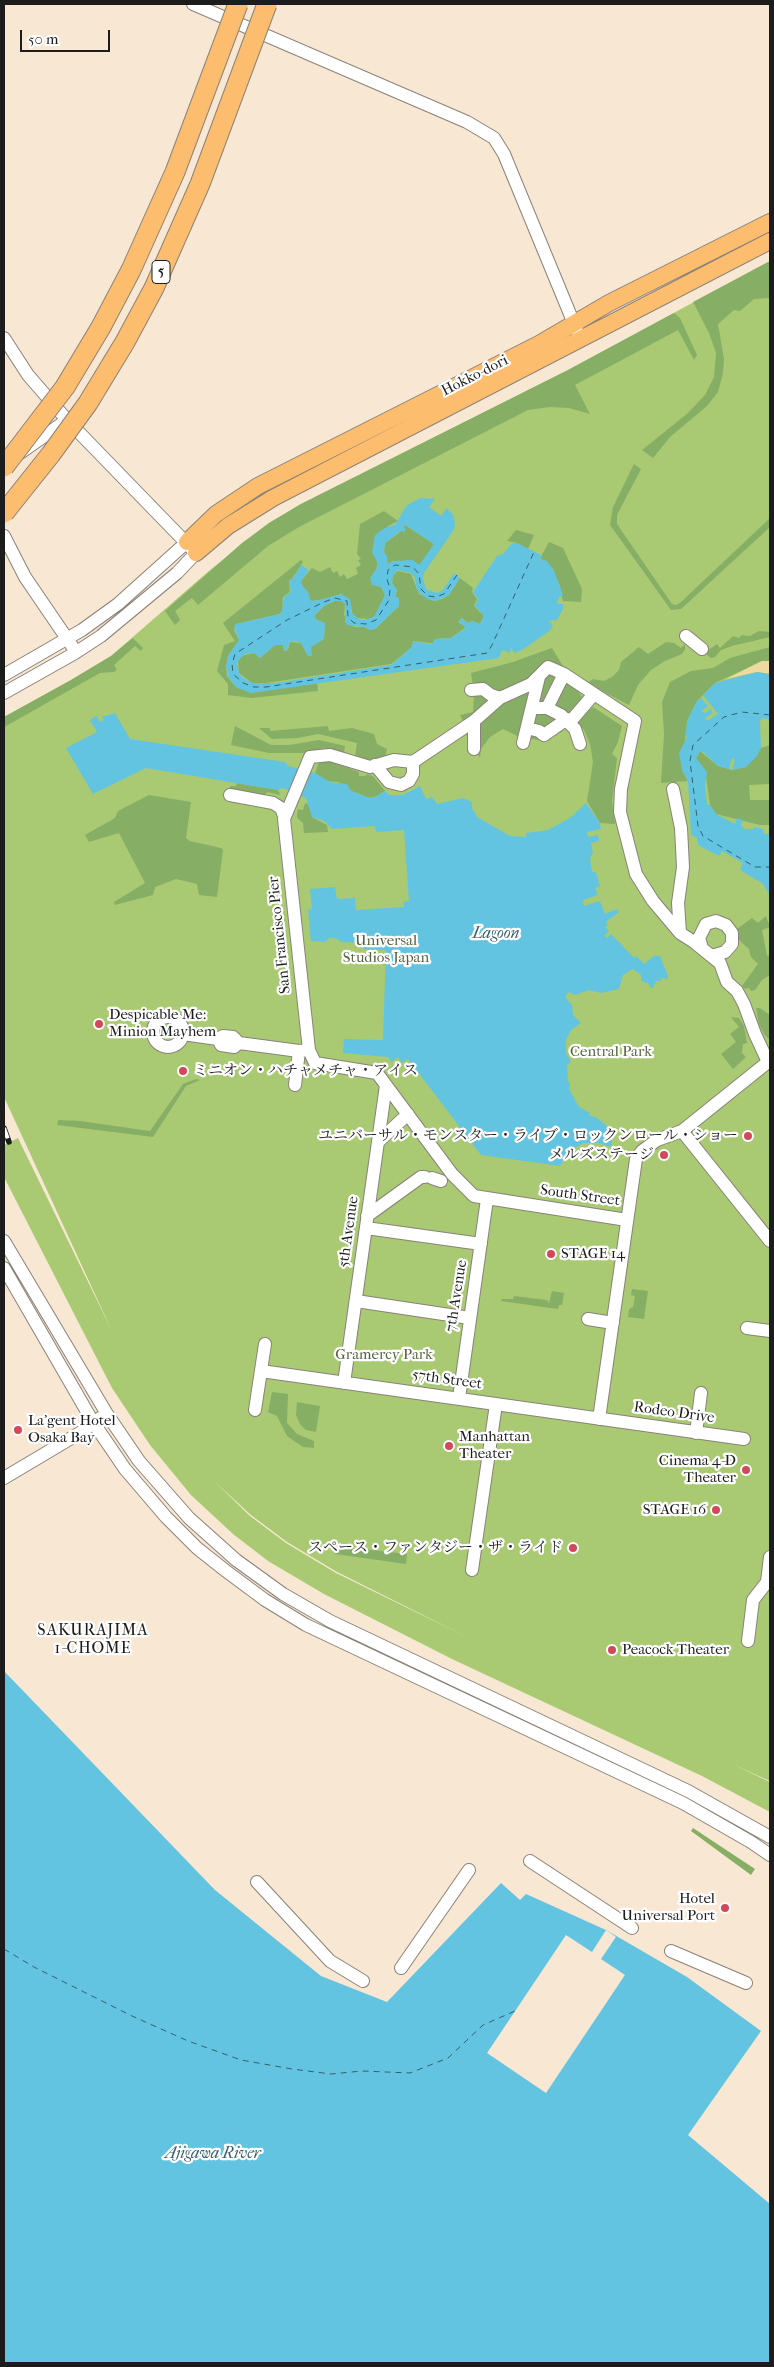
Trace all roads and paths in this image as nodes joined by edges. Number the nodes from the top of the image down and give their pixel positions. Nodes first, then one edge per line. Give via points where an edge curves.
1 (193, 4) edge
2 (238, 4) edge
3 (267, 4) edge
4 (770, 222) edge
5 (770, 241) edge
6 (574, 324) junction
7 (4, 338) edge
8 (581, 340) junction
9 (67, 420) junction
10 (4, 466) edge
11 (4, 513) edge
12 (4, 536) edge
13 (192, 547) junction
14 (686, 636) dead end
15 (68, 639) junction
16 (702, 649) dead end
17 (75, 653) junction
18 (564, 674) junction
19 (4, 675) edge
20 (539, 677) junction
21 (471, 690) dead end
22 (4, 693) edge
23 (594, 694) junction
24 (500, 698) junction
25 (533, 708) junction
26 (547, 708) junction
27 (474, 721) junction
28 (568, 721) junction
29 (527, 728) junction
30 (523, 743) dead end
31 (580, 744) dead end
32 (474, 749) dead end
33 (413, 762) junction
34 (375, 765) junction
35 (673, 789) dead end
36 (230, 795) dead end
37 (284, 816) junction
38 (680, 933) junction
39 (183, 1034) dead end
40 (304, 1050) junction
41 (769, 1062) edge
42 (386, 1085) junction
43 (294, 1092) dead end
44 (408, 1114) junction
45 (682, 1131) junction
46 (378, 1142) junction
47 (433, 1179) dead end
48 (488, 1199) junction
49 (627, 1220) junction
50 (367, 1222) junction
51 (770, 1241) edge
52 (4, 1242) edge
53 (481, 1244) junction
54 (4, 1268) edge
55 (356, 1301) junction
56 (470, 1318) junction
57 (588, 1319) dead end
58 (613, 1323) junction
59 (746, 1328) dead end
60 (770, 1331) edge
61 (265, 1344) dead end
62 (261, 1371) junction
63 (344, 1383) junction
64 (701, 1393) dead end
65 (459, 1398) junction
66 (496, 1404) junction
67 (256, 1410) dead end
68 (107, 1414) junction
69 (599, 1420) junction
70 (93, 1422) junction
71 (696, 1433) junction
72 (744, 1440) dead end
73 (4, 1478) edge
74 (770, 1557) edge
75 (472, 1570) dead end
76 (748, 1641) dead end
77 (770, 1837) edge
78 (770, 1855) edge
79 (530, 1862) dead end
80 (469, 1870) dead end
81 (257, 1882) dead end
82 (632, 1928) dead end
83 (671, 1951) dead end
84 (401, 1968) dead end
85 (364, 1981) dead end
86 (746, 1983) dead end

1 - 6 street via 467,122 494,138 504,154
2 - 10 highway, 5, bridge via 175,172 131,270 65,387
3 - 11 highway, 5, bridge via 200,184 154,288 88,402
4 - 6 main road, Hokko-dori via 688,261
5 - 8 main road, Hokko-dori
6 - 8 street
6 - 13 main road, Hokko-dori via 258,486 216,514
7 - 9 street via 28,375
8 - 13 main road, Hokko-dori via 273,498
9 - 10 street
9 - 13 street
12 - 15 street via 25,576
13 - 15 street
13 - 17 street via 177,573
14 - 16 street
15 - 17 street
15 - 19 street
17 - 22 street
18 - 20 street via 548,667
18 - 23 street
18 - 26 street
20 - 24 street via 521,690
20 - 25 street
21 - 24 street via 483,688
23 - 28 street
23 - 38 street via 635,721 620,799 624,833 642,886
24 - 27 street
25 - 26 street
25 - 29 street
26 - 28 street
27 - 32 street
27 - 33 street
28 - 29 street via 544,735
28 - 31 street
29 - 30 street
33 - 34 street via 396,760
33 - 34 street via 414,774 401,785 389,782
34 - 37 street via 370,767 330,755 310,757
35 - 38 street via 681,828 683,867 678,903
36 - 37 street via 273,803 281,808
37 - 40 street, San Francisco Pier
38 - 41 street via 720,964 727,982 744,1004 754,1034
39 - 40 street via 218,1039 233,1037 239,1043
40 - 42 street, South Street via 319,1065 377,1073
40 - 43 street, San Francisco Pier
41 - 45 street, South Street
42 - 44 street, South Street
42 - 46 street, 5th Avenue
44 - 46 street
44 - 48 street, South Street via 468,1192
45 - 49 street, South Street via 657,1140 638,1155
45 - 51 street
46 - 50 street, 5th Avenue
47 - 50 street via 421,1176
48 - 49 street, South Street
48 - 53 street, 7th Avenue
49 - 58 street
50 - 53 street
50 - 55 street, 5th Avenue
52 - 68 street
53 - 56 street, 7th Avenue
54 - 70 street
55 - 56 street
55 - 63 street, 5th Avenue
56 - 65 street, 7th Avenue
57 - 58 street
58 - 69 street
59 - 60 street
61 - 62 street
62 - 63 street, 57th Street
62 - 67 street
63 - 65 street, 57th Street
64 - 71 street
65 - 66 street, 57th Street
66 - 69 street, 57th Street
66 - 75 street
68 - 70 street
68 - 77 street via 152,1478 189,1518 236,1560 283,1594 330,1621 688,1790
69 - 71 street, Rodeo Drive
70 - 73 street
70 - 78 street via 125,1469 166,1517 197,1548 264,1600 306,1625 683,1803
71 - 72 street, Rodeo Drive
74 - 76 street via 767,1582 754,1600
79 - 82 street
80 - 84 street
81 - 85 street via 330,1962
83 - 86 street

